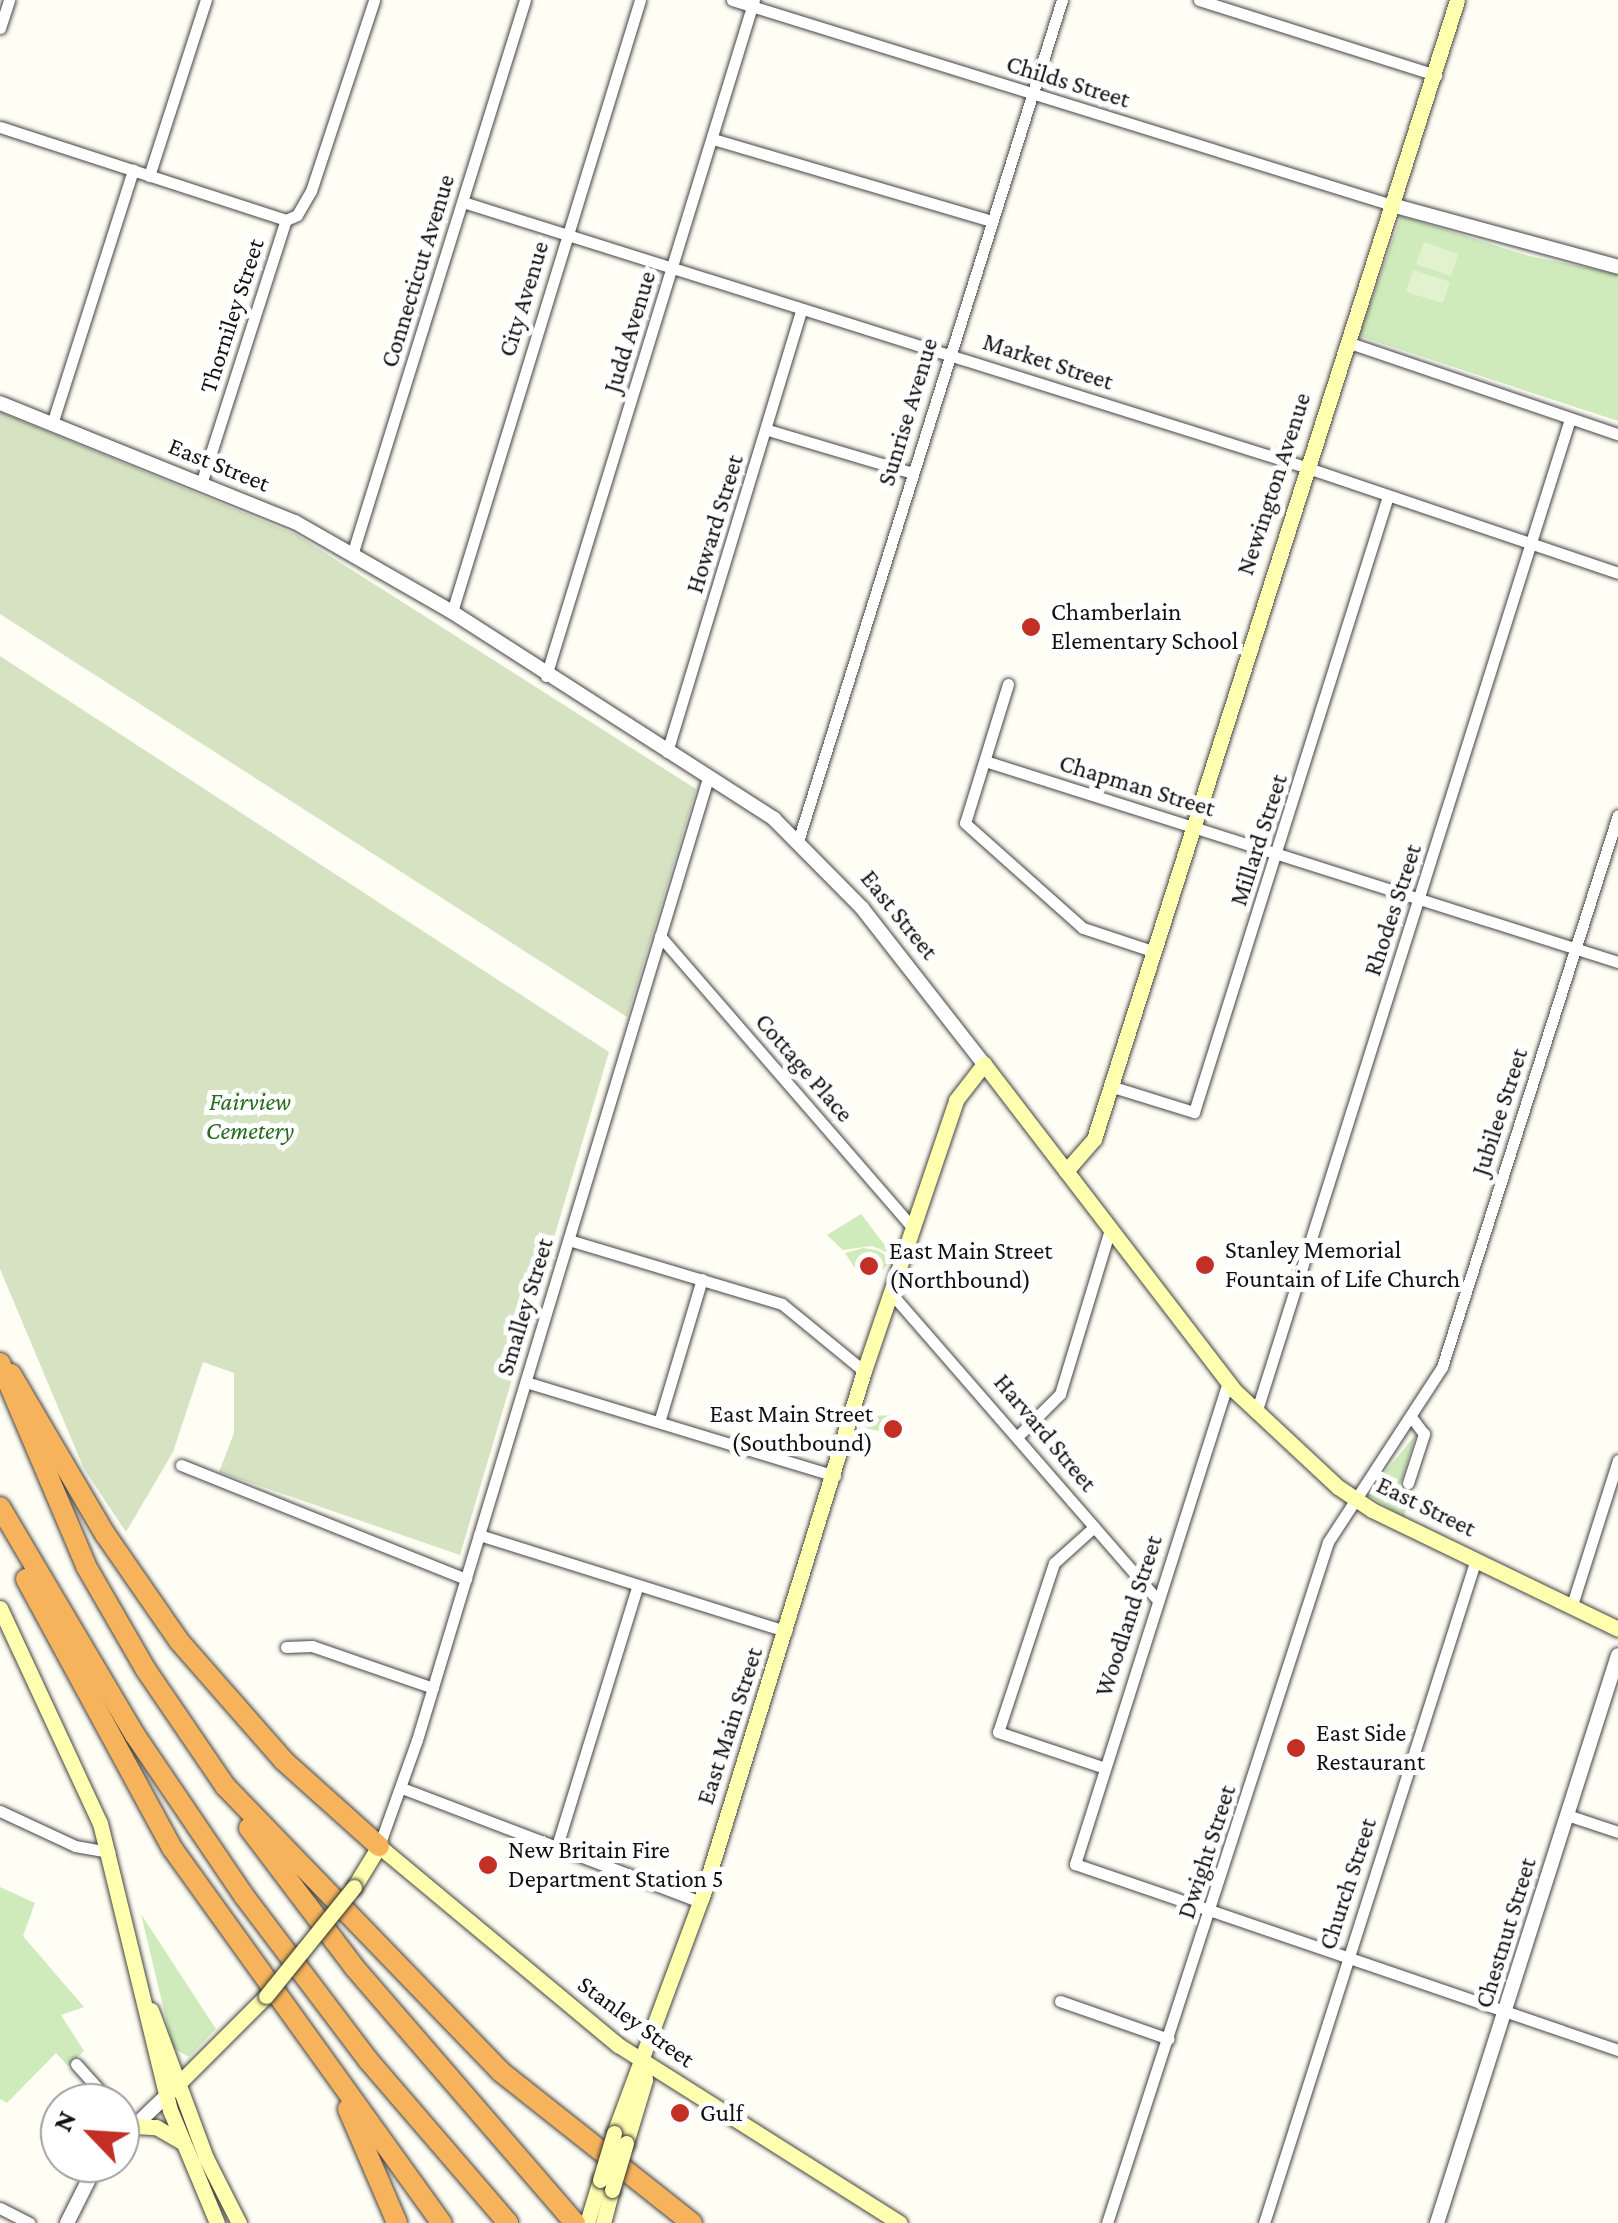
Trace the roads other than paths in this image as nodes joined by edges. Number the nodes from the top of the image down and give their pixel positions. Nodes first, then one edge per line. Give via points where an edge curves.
1 (9, 0) edge
2 (206, 0) edge
3 (374, 0) edge
4 (525, 0) edge
5 (640, 0) edge
6 (732, 0) edge
7 (1062, 0) edge
8 (1199, 0) edge
9 (1457, 0) edge
10 (753, 3) edge
11 (0, 28) edge
12 (1436, 75) junction
13 (1031, 94) junction
14 (0, 127) edge
15 (713, 139) junction
16 (133, 170) junction
17 (149, 176) junction
18 (463, 202) junction
19 (1392, 204) junction
20 (286, 220) junction
21 (991, 221) junction
22 (567, 234) junction
23 (674, 266) junction
24 (1618, 267) edge
25 (802, 309) junction
26 (1346, 342) junction
27 (950, 355) junction
28 (0, 403) edge
29 (1570, 419) junction
30 (52, 424) junction
31 (768, 430) junction
32 (1618, 434) edge
33 (1305, 467) junction
34 (912, 474) junction
35 (201, 484) junction
36 (1388, 496) junction
37 (1533, 547) junction
38 (352, 554) junction
39 (1618, 573) edge
40 (452, 612) junction
41 (546, 676) junction
42 (1008, 684) dead end
43 (667, 752) junction
44 (985, 762) junction
45 (708, 778) junction
46 (1618, 815) edge
47 (1193, 827) junction
48 (799, 838) junction
49 (1278, 854) junction
50 (1420, 899) junction
51 (660, 936) junction
52 (1576, 949) junction
53 (1152, 951) junction
54 (1618, 962) edge
55 (984, 1064) junction
56 (1110, 1086) junction
57 (1066, 1171) junction
58 (1110, 1229) junction
59 (914, 1230) junction
60 (569, 1240) junction
61 (702, 1279) junction
62 (897, 1280) junction
63 (896, 1298) junction
64 (0, 1362) edge
65 (864, 1371) junction
66 (526, 1382) junction
67 (1228, 1382) junction
68 (858, 1403) junction
69 (1256, 1413) junction
70 (1412, 1418) junction
71 (660, 1419) junction
72 (1019, 1435) junction
73 (1618, 1460) edge
74 (181, 1464) dead end
75 (835, 1476) junction
76 (1408, 1483) dead end
77 (1352, 1498) junction
78 (1, 1509) edge
79 (1094, 1527) junction
80 (480, 1535) junction
81 (1476, 1559) junction
82 (466, 1579) junction
83 (638, 1585) junction
84 (1157, 1600) junction
85 (1572, 1605) junction
86 (0, 1608) edge
87 (1618, 1629) edge
88 (786, 1630) junction
89 (286, 1647) dead end
90 (1618, 1656) edge
91 (433, 1688) junction
92 (1105, 1768) junction
93 (225, 1786) junction
94 (402, 1788) junction
95 (0, 1811) edge
96 (1567, 1815) junction
97 (1618, 1832) edge
98 (557, 1846) junction
99 (109, 1852) junction
100 (374, 1854) junction
101 (700, 1902) junction
102 (1212, 1911) junction
103 (1347, 1959) junction
104 (1060, 2001) dead end
105 (1505, 2012) junction
106 (1169, 2039) junction
107 (1618, 2050) edge
108 (643, 2062) junction
109 (76, 2064) dead end
110 (336, 2079) junction
111 (93, 2083) edge
112 (172, 2090) junction
113 (140, 2120) edge
114 (140, 2127) edge
115 (180, 2142) junction
116 (88, 2183) edge
117 (606, 2185) junction
118 (0, 2208) edge
119 (30, 2223) edge
120 (67, 2223) edge
121 (217, 2223) edge
122 (239, 2223) edge
123 (396, 2223) edge
124 (441, 2223) edge
125 (508, 2223) edge
126 (575, 2223) edge
127 (587, 2223) edge
128 (603, 2223) edge
129 (692, 2223) edge
130 (900, 2223) edge
131 (1106, 2223) edge
132 (1264, 2223) edge
133 (1437, 2223) edge

1 - 11 street
2 - 17 street
3 - 20 street, Thorniley Street via 312,191 298,216
4 - 18 street, Connecticut Avenue
5 - 22 street, City Avenue
6 - 10 street, Childs Street
7 - 13 street, Sunrise Avenue
8 - 12 street
9 - 12 main road, Newington Avenue
10 - 13 street, Childs Street
10 - 15 street, Judd Avenue
12 - 19 main road, Newington Avenue
13 - 19 street, Childs Street
13 - 21 street, Sunrise Avenue
14 - 16 street
15 - 21 street
15 - 23 street, Judd Avenue
16 - 17 street
16 - 30 street
17 - 20 street
18 - 22 street, Market Street
18 - 38 street, Connecticut Avenue
19 - 24 street
19 - 26 main road, Newington Avenue
20 - 35 street, Thorniley Street
21 - 27 street, Sunrise Avenue
22 - 23 street, Market Street
22 - 40 street, City Avenue
23 - 25 street, Market Street
23 - 41 street, Judd Avenue
25 - 27 street, Market Street
25 - 31 street, Howard Street
26 - 29 street
26 - 33 main road, Newington Avenue
27 - 33 street, Market Street
27 - 34 street, Sunrise Avenue
28 - 30 street, East Street
29 - 32 street
29 - 37 street, Rhodes Street
30 - 35 street, East Street
31 - 34 street
31 - 43 street, Howard Street
33 - 36 street, Market Street
33 - 47 main road, Newington Avenue
34 - 48 street, Sunrise Avenue
35 - 38 street, East Street via 295,522
36 - 37 street, Market Street
36 - 49 street, Millard Street
37 - 39 street, Market Street
37 - 50 street, Rhodes Street
38 - 40 street, East Street
40 - 41 street, East Street
41 - 43 street, East Street
42 - 44 street
43 - 45 street, East Street
44 - 47 street, Chapman Street
44 - 53 street via 965,823 1084,928
45 - 48 street, East Street
45 - 51 street, Smalley Street
46 - 52 street, Jubilee Street
47 - 49 street, Chapman Street
47 - 53 main road, Newington Avenue
48 - 55 street, East Street
49 - 50 street, Chapman Street
49 - 56 street, Millard Street via 1194,1112
50 - 52 street, Chapman Street
50 - 69 street, Rhodes Street
51 - 59 street, Cottage Place
51 - 60 street, Smalley Street
52 - 54 street, Chapman Street
52 - 70 street, Jubilee Street via 1442,1367
53 - 56 main road, Newington Avenue
55 - 57 main road, East Street
55 - 59 main road, East Main Street via 957,1097
56 - 57 main road, Newington Avenue via 1090,1149
57 - 58 main road, East Street
58 - 67 main road, East Street
58 - 72 street via 1060,1394
59 - 62 main road, East Main Street
60 - 61 street
60 - 66 street, Smalley Street
61 - 65 street via 782,1304
61 - 71 street
62 - 63 main road, East Main Street
62 - 65 main road, East Main Street
63 - 68 main road, East Main Street
63 - 72 street, Harvard Street
64 - 93 highway via 86,1566
64 - 100 highway via 179,1642
65 - 68 main road, East Main Street
66 - 71 street
66 - 80 street, Smalley Street
67 - 69 main road, East Street
67 - 84 street, Woodland Street
68 - 75 main road, East Main Street
69 - 77 main road, East Street
70 - 76 street via 1424,1434
70 - 77 street, Jubilee Street
71 - 75 street
72 - 79 street, Harvard Street
73 - 85 street
74 - 82 street
75 - 88 main road, East Main Street
77 - 81 main road, East Street
77 - 102 street, Dwight Street via 1326,1546
78 - 110 highway via 34,1598 135,1788
78 - 125 highway via 136,1735 244,1896 378,2073
79 - 84 street, Harvard Street
79 - 92 street via 1054,1563 998,1732
80 - 82 street, Smalley Street
80 - 83 street
81 - 85 main road, East Street
81 - 103 street, Church Street
82 - 91 street, Smalley Street
83 - 88 street
83 - 98 street
84 - 92 street, Woodland Street
85 - 87 main road, East Street
86 - 99 main road
88 - 101 main road, East Main Street
89 - 91 street via 312,1646
90 - 96 street, Chestnut Street
91 - 94 street, Smalley Street
92 - 102 street, Woodland Street via 1075,1864
93 - 126 highway via 321,1926
93 - 129 highway via 500,2071
94 - 98 street
94 - 100 street, Smalley Street
95 - 99 street via 75,1846
96 - 97 street
96 - 105 street, Chestnut Street
98 - 101 street
99 - 112 main road
100 - 108 main road, Stanley Street
100 - 112 main road, bridge via 249,2014
101 - 108 main road, East Main Street
102 - 103 street
102 - 106 street, Dwight Street
103 - 105 street
103 - 132 street, Church Street
104 - 106 street
105 - 107 street
105 - 133 street, Chestnut Street
106 - 131 street, Dwight Street
108 - 117 main road, East Main Street, bridge via 631,2076
108 - 130 main road, Stanley Street
109 - 111 street
110 - 123 highway
110 - 124 highway
112 - 113 street
112 - 115 main road
112 - 122 main road
114 - 115 main road via 154,2126
115 - 121 main road
116 - 120 street
117 - 127 main road, East Main Street
117 - 128 main road, East Main Street
118 - 119 street

